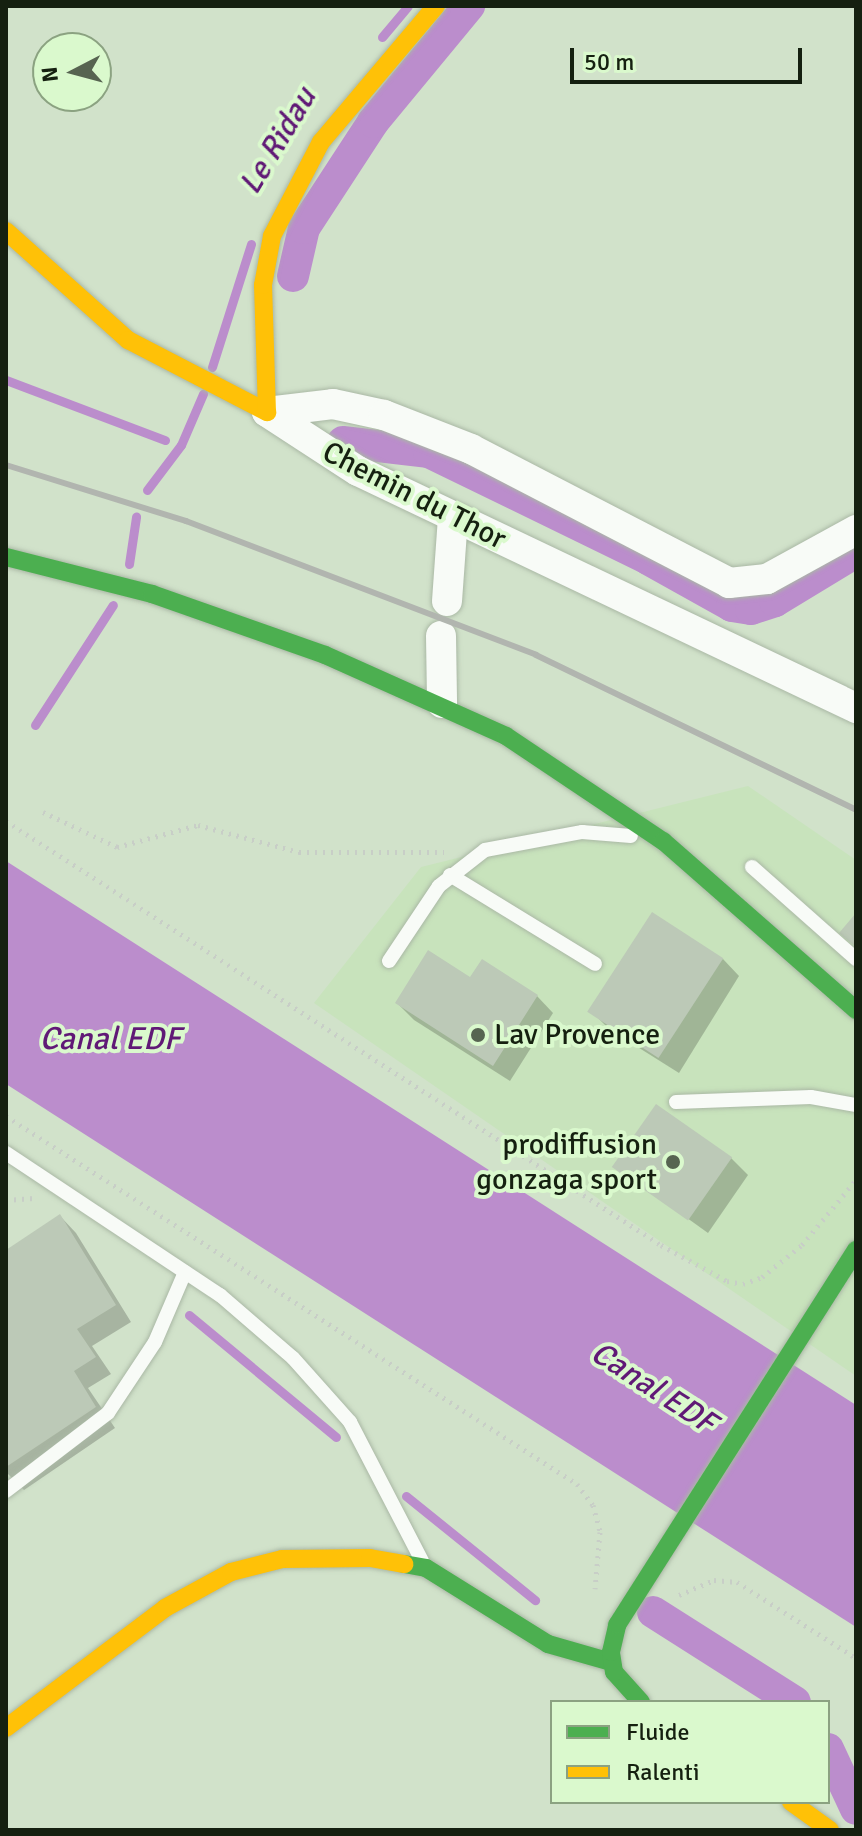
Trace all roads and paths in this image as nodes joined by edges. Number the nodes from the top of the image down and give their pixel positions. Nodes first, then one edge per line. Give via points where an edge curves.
1 (436, 6) edge
2 (6, 231) edge
3 (267, 412) junction
4 (453, 518) junction
5 (856, 530) edge
6 (6, 557) edge
7 (447, 601) dead end
8 (441, 636) dead end
9 (442, 703) junction
10 (856, 708) edge
11 (43, 812) dead end
12 (6, 821) edge
13 (663, 841) junction
14 (485, 850) junction
15 (752, 867) dead end
16 (450, 875) junction
17 (856, 959) edge
18 (389, 961) dead end
19 (595, 964) dead end
20 (856, 1010) edge
21 (676, 1102) dead end
22 (856, 1105) edge
23 (6, 1116) edge
24 (6, 1153) edge
25 (856, 1180) edge
26 (856, 1250) edge
27 (185, 1272) junction
28 (6, 1491) edge
29 (426, 1568) junction
30 (595, 1591) dead end
31 (674, 1597) dead end
32 (856, 1658) edge
33 (611, 1662) junction
34 (639, 1700) edge
35 (6, 1728) edge
36 (794, 1804) edge
37 (830, 1830) edge

1 - 3 street via 321,142 272,236 263,285
2 - 3 street, Chemin du Thor via 113,328
3 - 4 street, Chemin du Thor via 358,471
3 - 5 street via 333,404 384,415 471,449 729,583 767,579
4 - 7 street
4 - 10 street, Chemin du Thor
6 - 9 street via 152,594
8 - 9 street
9 - 13 street via 568,775
11 - 14 path via 117,847 198,825 299,852
12 - 25 path via 661,1245 727,1281 743,1284 762,1277 802,1245
13 - 14 lane via 582,832
13 - 20 street
14 - 16 lane
15 - 17 lane
16 - 18 lane
16 - 19 lane
21 - 22 lane via 811,1097
23 - 30 path via 577,1484 593,1505 600,1532
24 - 27 lane
26 - 33 street via 617,1625
27 - 28 lane via 155,1342 108,1413
27 - 29 lane via 281,1347 339,1406
29 - 33 street via 548,1644
29 - 35 street via 370,1558 311,1557 231,1572 165,1608
31 - 32 path via 714,1580 737,1582
33 - 34 street via 619,1680
36 - 37 street

